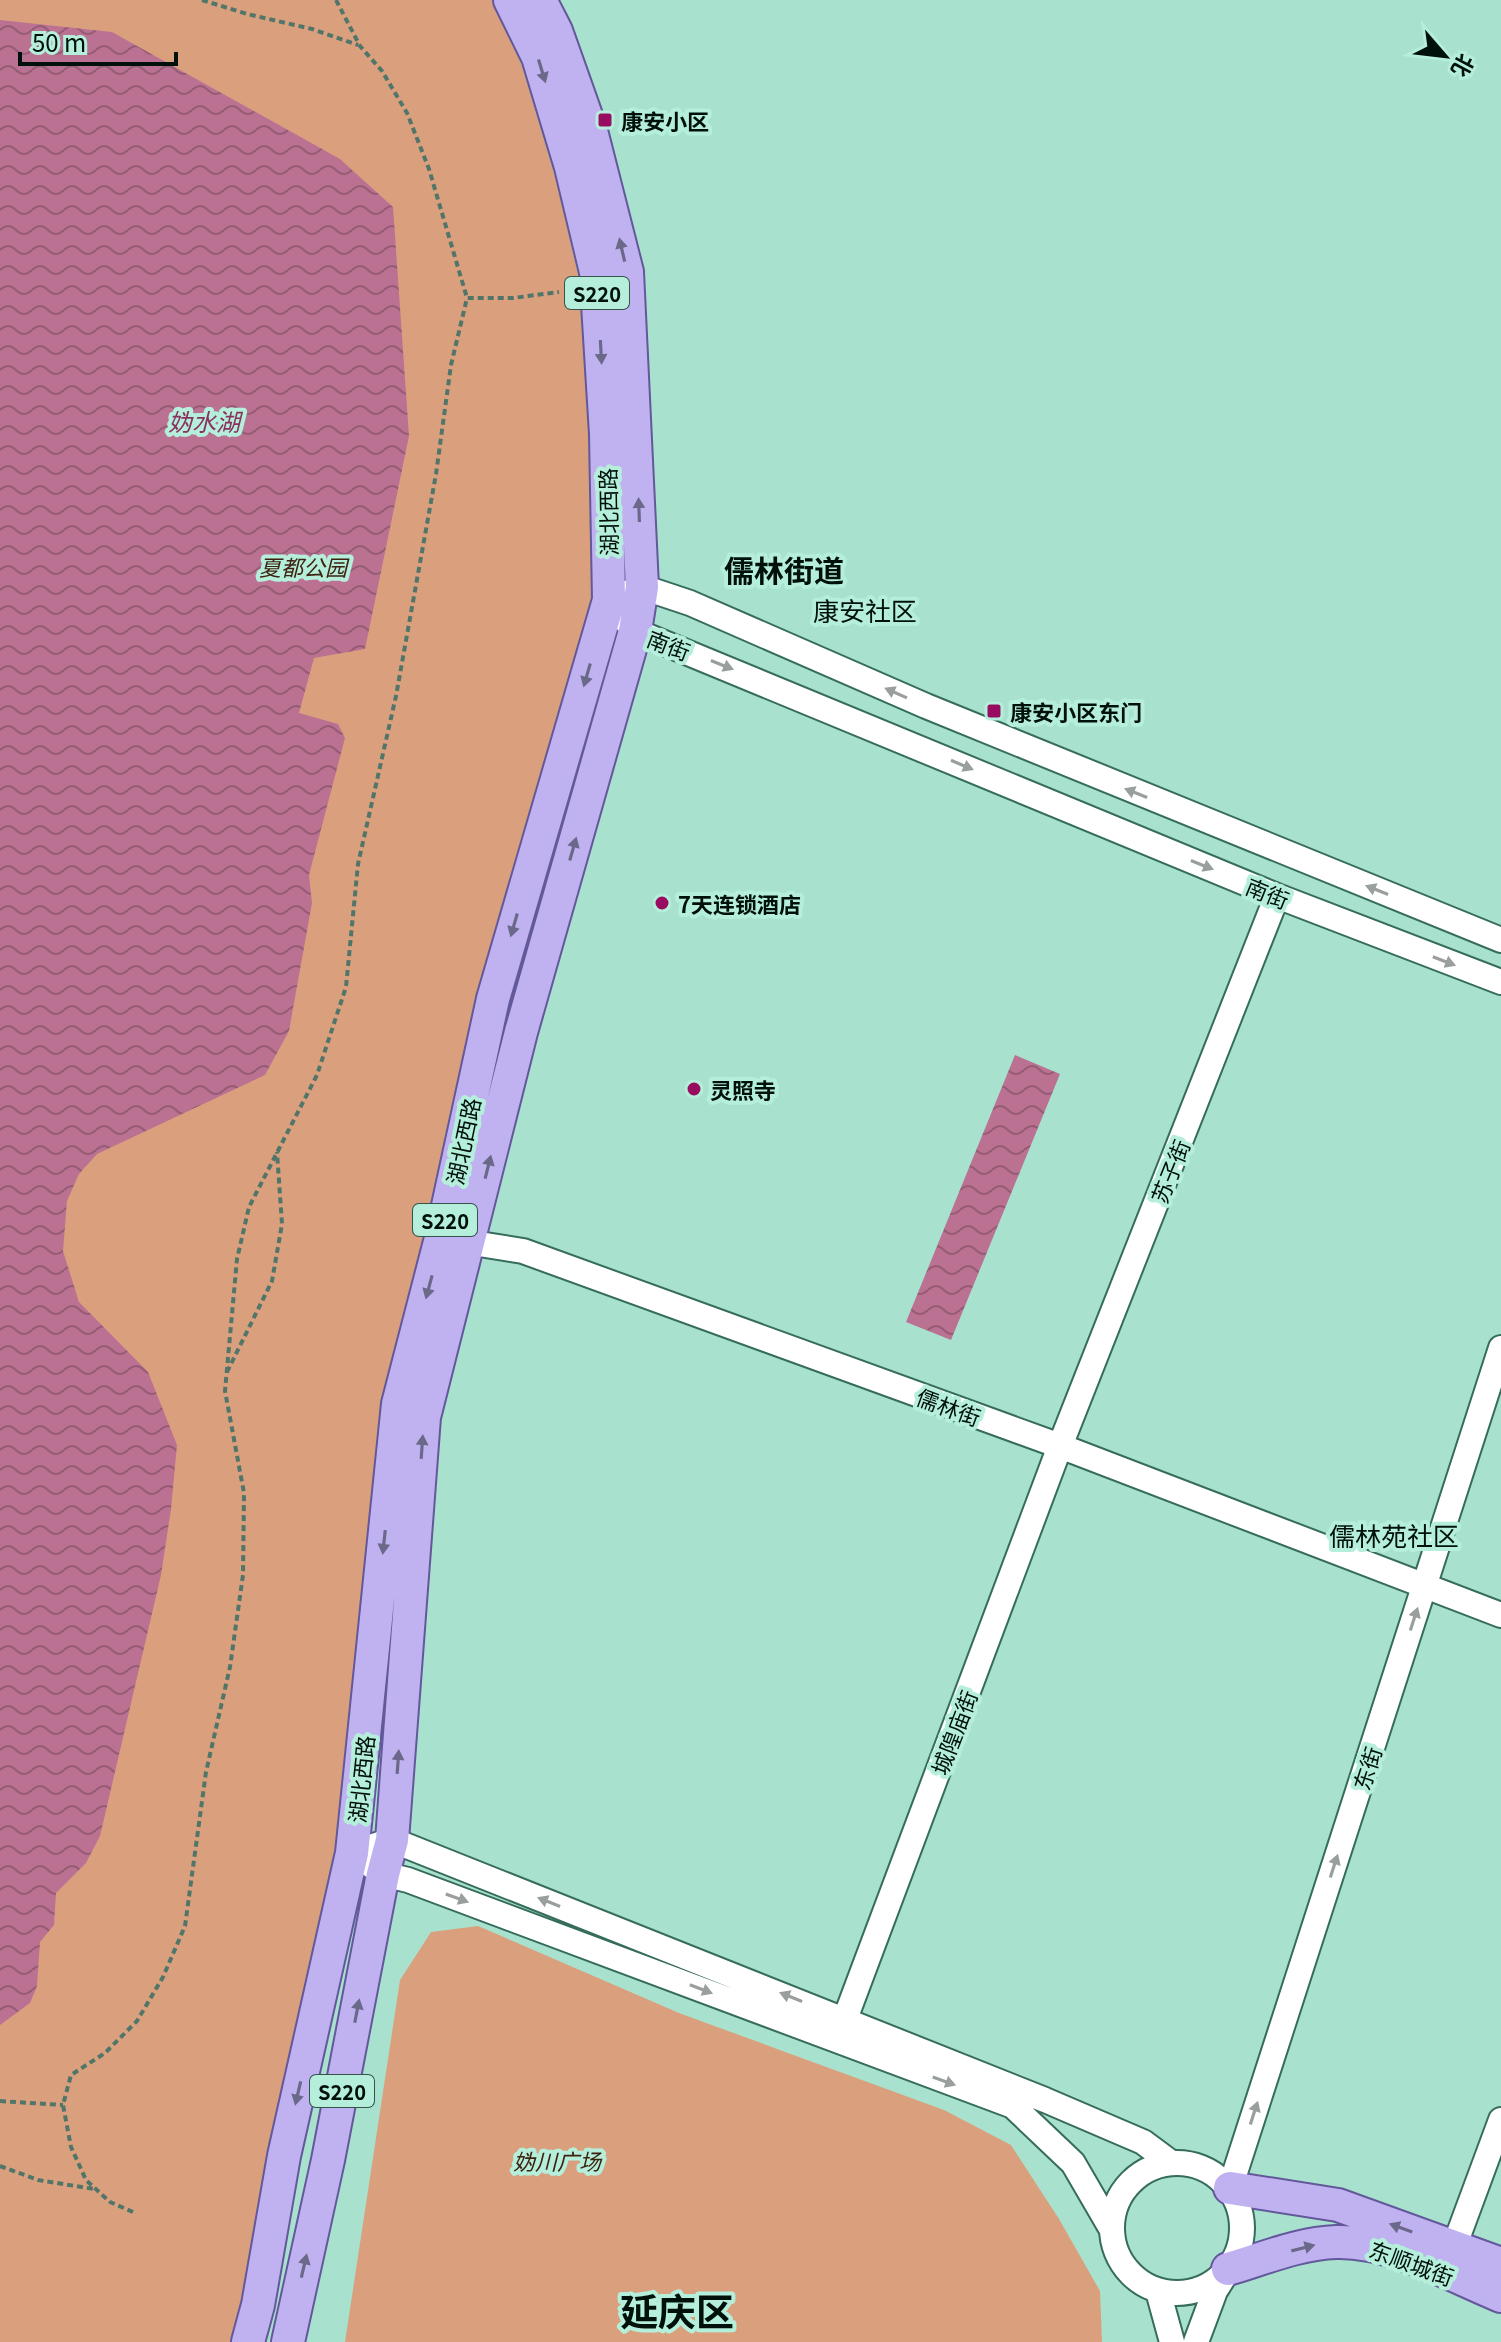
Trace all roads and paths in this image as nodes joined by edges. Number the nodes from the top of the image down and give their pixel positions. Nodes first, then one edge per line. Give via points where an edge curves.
1 (202, 0) edge
2 (336, 0) edge
3 (510, 0) edge
4 (540, 0) edge
5 (360, 46) junction
6 (559, 292) dead end
7 (467, 298) junction
8 (642, 587) junction
9 (609, 600) junction
10 (635, 631) junction
11 (1277, 896) junction
12 (1501, 940) edge
13 (1501, 982) edge
14 (277, 1151) junction
15 (455, 1240) junction
16 (1501, 1348) edge
17 (226, 1374) junction
18 (1060, 1446) junction
19 (1425, 1585) junction
20 (1501, 1615) edge
21 (392, 1840) junction
22 (352, 1853) junction
23 (383, 1874) junction
24 (845, 2019) junction
25 (0, 2101) edge
26 (63, 2105) junction
27 (1501, 2120) edge
28 (1170, 2162) junction
29 (0, 2166) edge
30 (1230, 2188) junction
31 (96, 2189) junction
32 (133, 2212) dead end
33 (1112, 2230) junction
34 (1454, 2247) junction
35 (1501, 2264) edge
36 (1228, 2269) junction
37 (1158, 2291) junction
38 (1501, 2296) edge
39 (248, 2342) edge
40 (288, 2342) edge
41 (1172, 2342) edge
42 (1196, 2342) edge

1 - 5 path
2 - 5 path
3 -> 9 main road, 湖北西路 / S220 via 538,57 596,272
8 -> 4 main road, 湖北西路 / S220 via 627,272 590,127
5 - 7 path via 407,113
6 - 7 path
7 - 14 path via 396,696 358,864 346,987 317,1075
8 - 9 street
8 - 10 main road, 湖北西路 / S220
12 -> 8 street, 南街
9 - 10 street, 南街
9 -> 15 main road, 湖北西路 / S220 via 493,999
10 -> 11 street, 南街
15 -> 10 main road, 湖北西路 / S220 via 521,1032
11 -> 13 street, 南街
11 - 18 street, 苏子街
14 - 17 path via 249,1207 237,1259
14 - 17 path via 282,1224 272,1281
15 - 18 street, 儒林街 via 523,1251
21 -> 15 main road, 湖北西路 / S220 via 424,1417
15 -> 22 main road, 湖北西路 / S220 via 398,1404
16 - 19 street, 东街
17 - 26 path via 244,1493 243,1575 230,1667 206,1772 185,1926 137,2021 105,2053 71,2075
18 - 19 street, 儒林街
18 - 24 street, 城隍庙街
19 - 20 street, 儒林街
30 -> 19 street, 东街
21 - 22 street
21 - 23 main road, 湖北西路 / S220
24 -> 21 street
22 - 23 street
22 -> 39 main road, 湖北西路 / S220
23 -> 33 street via 1013,2106 1073,2163
40 -> 23 main road, 湖北西路 / S220
24 - 28 street via 1143,2142
25 - 26 path
26 - 31 path via 71,2147
27 - 34 street
28 - 30 street via 1195,2164
28 - 33 street via 1145,2170 1125,2187 1113,2209
29 - 31 path via 38,2180
34 -> 30 main road, 东顺城街 via 1338,2205
30 - 36 street via 1242,2220 1240,2246
31 - 32 path
33 - 37 street via 1119,2259 1136,2280
34 - 35 main road, 东顺城街
36 - 37 street via 1208,2286 1184,2294
36 -> 38 main road, 东顺城街 via 1305,2247 1359,2243
36 - 42 street
37 - 41 street

